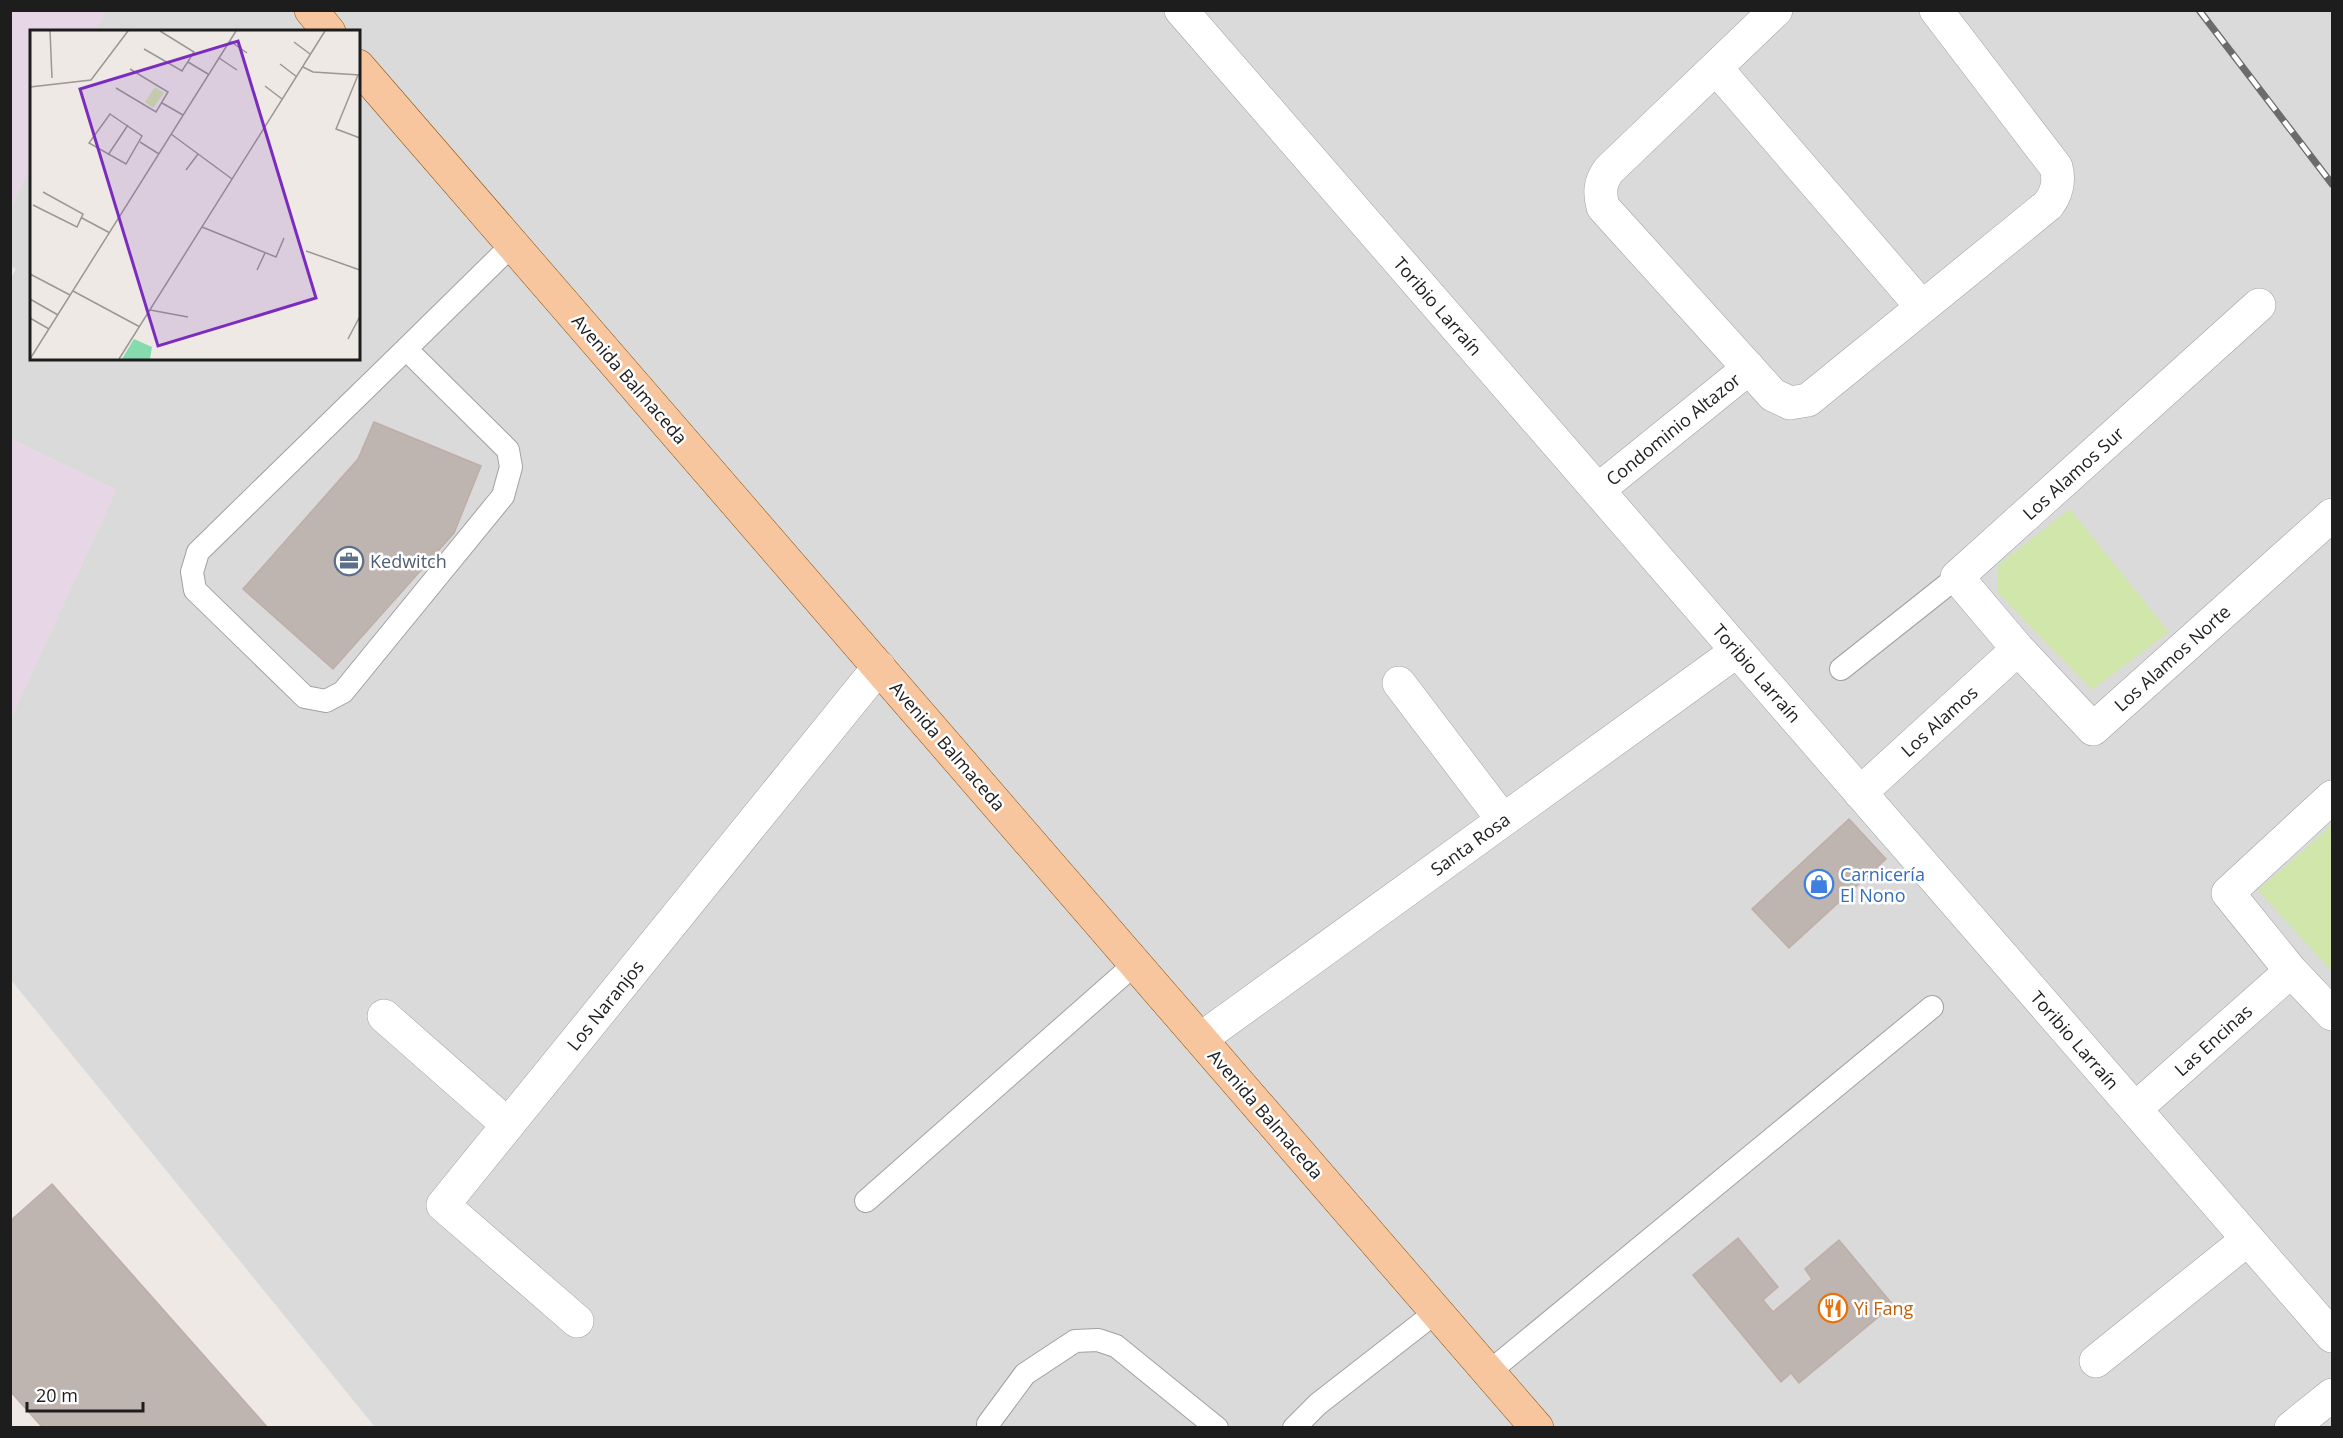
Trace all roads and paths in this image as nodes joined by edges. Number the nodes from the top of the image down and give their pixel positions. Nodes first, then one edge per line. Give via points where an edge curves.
1 (1181, 10) edge
2 (1776, 10) edge
3 (1936, 10) edge
4 (360, 68) edge
5 (1716, 68) junction
6 (513, 244) junction
7 (2259, 305) dead end
8 (1922, 307) junction
9 (406, 349) junction
10 (1749, 368) junction
11 (1598, 490) junction
12 (2332, 515) edge
13 (1957, 577) junction
14 (2018, 649) junction
15 (1737, 651) junction
16 (879, 667) junction
17 (1841, 669) dead end
18 (1399, 683) dead end
19 (1860, 793) junction
20 (2332, 797) edge
21 (1503, 820) junction
22 (1136, 963) junction
23 (2291, 970) junction
24 (1932, 1007) dead end
25 (2332, 1014) edge
26 (384, 1016) dead end
27 (1202, 1038) junction
28 (2135, 1109) junction
29 (508, 1125) junction
30 (866, 1201) dead end
31 (2248, 1239) junction
32 (1436, 1312) junction
33 (577, 1321) dead end
34 (2332, 1336) edge
35 (2096, 1361) dead end
36 (1489, 1372) junction
37 (2332, 1395) edge
38 (988, 1428) edge
39 (1217, 1428) edge
40 (1294, 1428) edge
41 (1537, 1428) edge
42 (2291, 1428) edge

1 - 11 street, Toribio Larraín
2 - 5 street
3 - 8 street via 2056,167 2059,177 2055,196 2048,205
4 - 6 main road, Avenida Balmaceda
5 - 8 street
5 - 10 street via 1609,170 1603,178 1600,197 1603,207
6 - 9 lane
6 - 16 main road, Avenida Balmaceda
7 - 13 street, Los Alamos Sur
8 - 10 street via 1808,400 1781,400
9 - 9 lane via 198,552 192,572 195,590 305,697 326,701 344,692 503,496 511,467 508,450
10 - 11 street, Condominio Altazor
11 - 15 street, Toribio Larraín
12 - 14 street, Los Alamos Norte via 2092,729
13 - 14 street
13 - 17 lane
14 - 19 street, Los Alamos
15 - 19 street, Toribio Larraín
15 - 21 street, Santa Rosa
16 - 22 main road, Avenida Balmaceda
16 - 29 street, Los Naranjos
18 - 21 street
19 - 28 street, Toribio Larraín
20 - 23 street via 2228,893
21 - 27 street, Santa Rosa
22 - 27 main road, Avenida Balmaceda
22 - 30 lane
23 - 25 street
23 - 28 street, Las Encinas
24 - 36 lane
26 - 29 street
27 - 32 main road, Avenida Balmaceda
28 - 31 street, Toribio Larraín
29 - 33 street, Los Naranjos via 443,1205
31 - 34 street, Toribio Larraín
31 - 35 street
32 - 36 main road, Avenida Balmaceda
32 - 40 lane via 1318,1404
36 - 41 main road, Avenida Balmaceda
37 - 42 street
38 - 39 lane via 1025,1374 1075,1341 1098,1340 1116,1346

